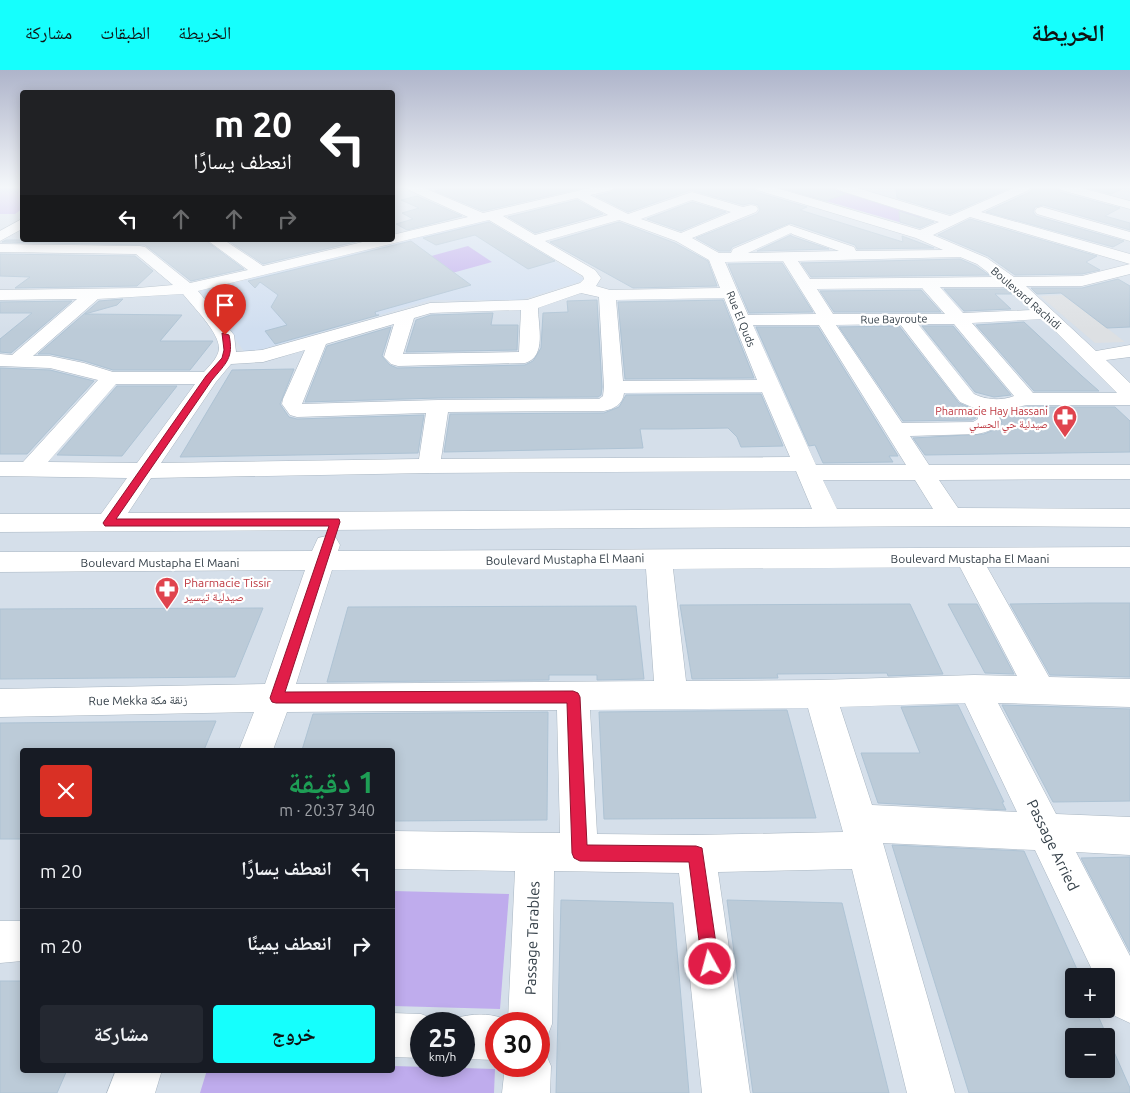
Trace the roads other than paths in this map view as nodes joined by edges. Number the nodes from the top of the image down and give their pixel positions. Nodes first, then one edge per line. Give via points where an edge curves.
1 (522, 235) edge
2 (553, 235) edge
3 (671, 235) edge
4 (688, 235) edge
5 (778, 235) edge
6 (808, 235) edge
7 (920, 235) edge
8 (1045, 235) edge
9 (680, 238) junction
10 (532, 240) junction
11 (150, 242) edge
12 (217, 242) edge
13 (331, 242) edge
14 (373, 242) edge
15 (0, 248) edge
16 (140, 250) junction
17 (345, 250) junction
18 (970, 254) junction
19 (864, 256) junction
20 (788, 257) junction
21 (716, 258) junction
22 (738, 258) junction
23 (1130, 259) edge
24 (1130, 269) edge
25 (260, 271) junction
26 (1011, 282) junction
27 (928, 283) junction
28 (806, 284) junction
29 (581, 288) junction
30 (187, 289) junction
31 (730, 293) junction
32 (94, 294) junction
33 (0, 295) edge
34 (607, 296) junction
35 (530, 305) junction
36 (1047, 307) junction
37 (406, 315) junction
38 (904, 319) junction
39 (958, 319) junction
40 (741, 320) junction
41 (825, 321) junction
42 (318, 341) junction
43 (1085, 351) junction
44 (1130, 351) edge
45 (225, 359) junction
46 (9, 360) edge
47 (111, 378) junction
48 (209, 378) junction
49 (769, 386) junction
50 (614, 387) junction
51 (1130, 394) edge
52 (1023, 399) junction
53 (1130, 399) edge
54 (983, 404) junction
55 (438, 406) junction
56 (896, 430) junction
57 (429, 466) junction
58 (0, 469) edge
59 (28, 469) junction
60 (806, 469) junction
61 (144, 471) junction
62 (1130, 472) edge
63 (923, 473) junction
64 (951, 517) junction
65 (1130, 518) edge
66 (829, 519) junction
67 (335, 522) junction
68 (0, 523) edge
69 (108, 523) junction
70 (1130, 557) edge
71 (659, 558) junction
72 (969, 559) junction
73 (0, 562) edge
74 (322, 562) junction
75 (974, 689) junction
76 (1041, 692) junction
77 (1130, 693) edge
78 (671, 694) junction
79 (820, 694) junction
80 (573, 697) junction
81 (276, 698) junction
82 (0, 703) edge
83 (257, 748) edge
84 (1048, 833) junction
85 (1130, 836) edge
86 (862, 837) junction
87 (395, 850) edge
88 (535, 852) junction
89 (580, 853) junction
90 (696, 854) junction
91 (20, 941) edge
92 (0, 942) edge
93 (1130, 1001) edge
94 (530, 1012) edge
95 (395, 1035) edge
96 (410, 1036) edge
97 (138, 1073) edge
98 (527, 1077) edge
99 (131, 1093) edge
100 (526, 1093) edge
101 (726, 1093) edge
102 (931, 1093) edge

1 - 10 street
2 - 10 street
3 - 9 street
4 - 9 street
5 - 22 street via 738,252
6 - 19 street
7 - 18 street, Boulevard Rachidi
8 - 23 street
9 - 21 street
10 - 29 street via 589,273 593,278 591,282
11 - 16 street
12 - 25 street
13 - 17 street
14 - 17 street
15 - 16 street
16 - 30 street
17 - 25 street
18 - 19 street
18 - 26 street, Boulevard Rachidi
19 - 20 street
20 - 22 street
20 - 28 street
21 - 22 street
21 - 31 street, Rue El Quds
24 - 26 street via 1082,281
25 - 30 street
26 - 27 street
26 - 36 street, Boulevard Rachidi
27 - 28 street
27 - 39 street
28 - 41 street via 824,313
29 - 34 street
29 - 35 street
30 - 32 street
30 - 45 street via 225,335 228,350
31 - 34 street
31 - 40 street, Rue El Quds
32 - 33 street
32 - 46 street
34 - 50 street
35 - 37 street via 444,306
35 - 37 street via 530,351 525,358 398,360 393,357
36 - 39 street, Rue Bayroute
36 - 43 street, Boulevard Rachidi via 1093,338
37 - 42 street
38 - 39 street, Rue Bayroute
38 - 41 street, Rue Bayroute
38 - 54 street via 967,398
39 - 52 street via 1020,389
40 - 41 street, Rue Bayroute
40 - 49 street, Rue El Quds
41 - 56 street
42 - 45 street via 262,356
42 - 55 street via 292,404 297,411
43 - 44 street
43 - 51 street
45 - 48 street
46 - 47 street via 50,362
47 - 48 street
47 - 59 street
48 - 61 street
49 - 50 street
49 - 60 street, Rue El Quds
50 - 55 street via 613,399 604,405
52 - 53 street
52 - 54 street
54 - 56 street via 990,422 977,428
55 - 57 street
56 - 63 street
57 - 60 street
57 - 61 street
58 - 59 street
59 - 61 street
60 - 63 street
60 - 66 street, Rue El Quds
61 - 69 street
62 - 63 street
63 - 64 street
64 - 65 street
64 - 66 street
66 - 67 street
67 - 69 street
67 - 74 street
68 - 69 street
70 - 72 street, Boulevard Mustapha El Maani
71 - 72 street, Boulevard Mustapha El Maani
71 - 74 street, Boulevard Mustapha El Maani
71 - 78 street
72 - 76 street
73 - 74 street, Boulevard Mustapha El Maani
74 - 81 street
75 - 76 street, Rue Mekka زنقة مكة
75 - 79 street, Rue Mekka زنقة مكة
75 - 84 street, Passage Arried
76 - 77 street, Rue Mekka زنقة مكة
78 - 79 street, Rue Mekka زنقة مكة
78 - 80 street, Rue Mekka زنقة مكة
79 - 86 street
80 - 81 street, Rue Mekka زنقة مكة
80 - 89 street
81 - 82 street, Rue Mekka زنقة مكة
81 - 83 street
84 - 85 street
84 - 86 street
84 - 93 street, Passage Arried
86 - 90 street
86 - 102 street
87 - 88 street
88 - 89 street
88 - 94 street, Passage Tarables
89 - 90 street
90 - 101 street
91 - 92 street
95 - 96 street
97 - 99 street
98 - 100 street

